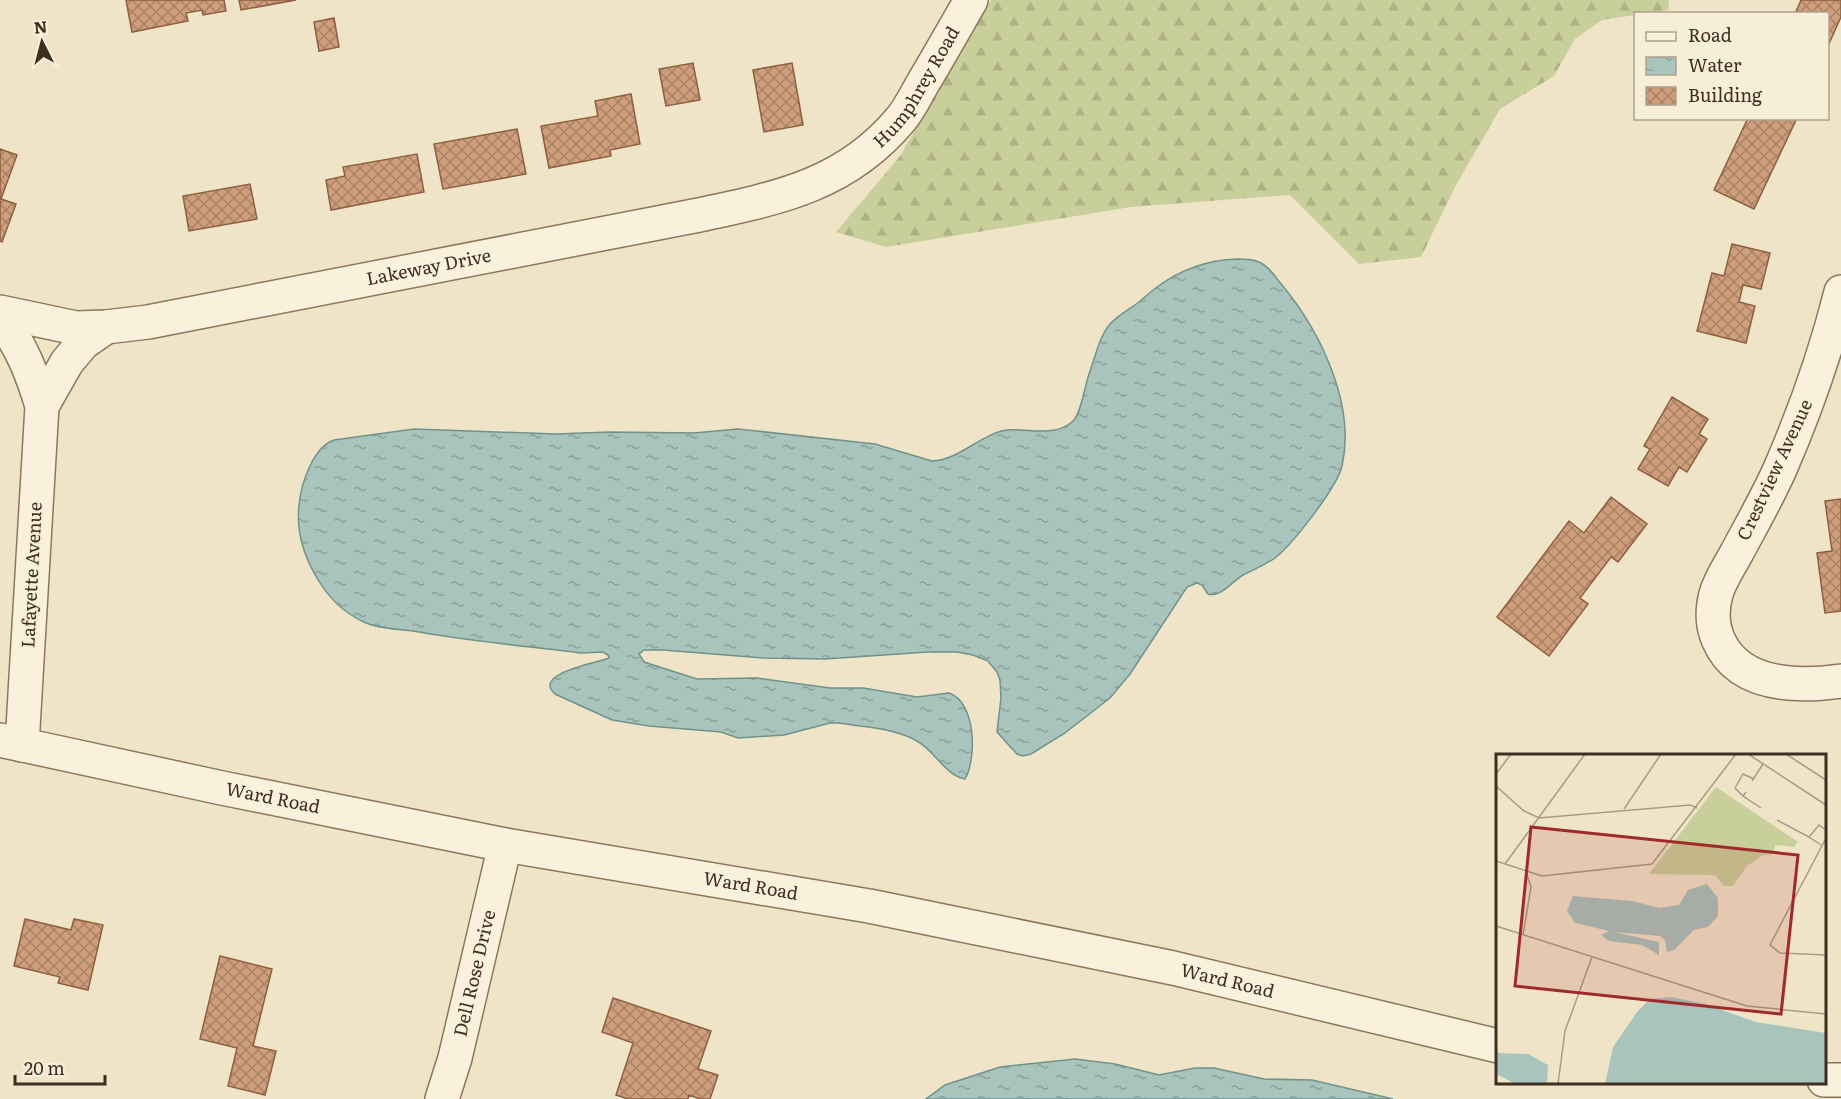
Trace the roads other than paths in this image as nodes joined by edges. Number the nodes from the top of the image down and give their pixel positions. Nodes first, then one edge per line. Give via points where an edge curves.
1 (971, 0) edge
2 (851, 166) joint
3 (1841, 292) edge
4 (0, 312) edge
5 (0, 318) edge
6 (106, 327) junction
7 (42, 406) junction
8 (1841, 681) edge
9 (11, 742) edge
10 (505, 845) junction
11 (1496, 1046) edge
12 (442, 1099) edge

1 - 2 street, Humphrey Road via 902,117
2 - 6 street, Lakeway Drive via 814,185 736,207
3 - 8 street, Crestview Avenue via 1804,413 1770,490 1716,594 1713,611 1721,645 1733,664 1754,676 1787,684
4 - 6 street, Lakeway Drive via 76,328
5 - 7 street, Lafayette Avenue via 25,356
6 - 7 street, Lafayette Avenue via 83,343 67,362
7 - 9 street, Lafayette Avenue
9 - 10 street, Ward Road
10 - 11 street, Ward Road via 869,906 1173,968
10 - 12 street, Dell Rose Drive

